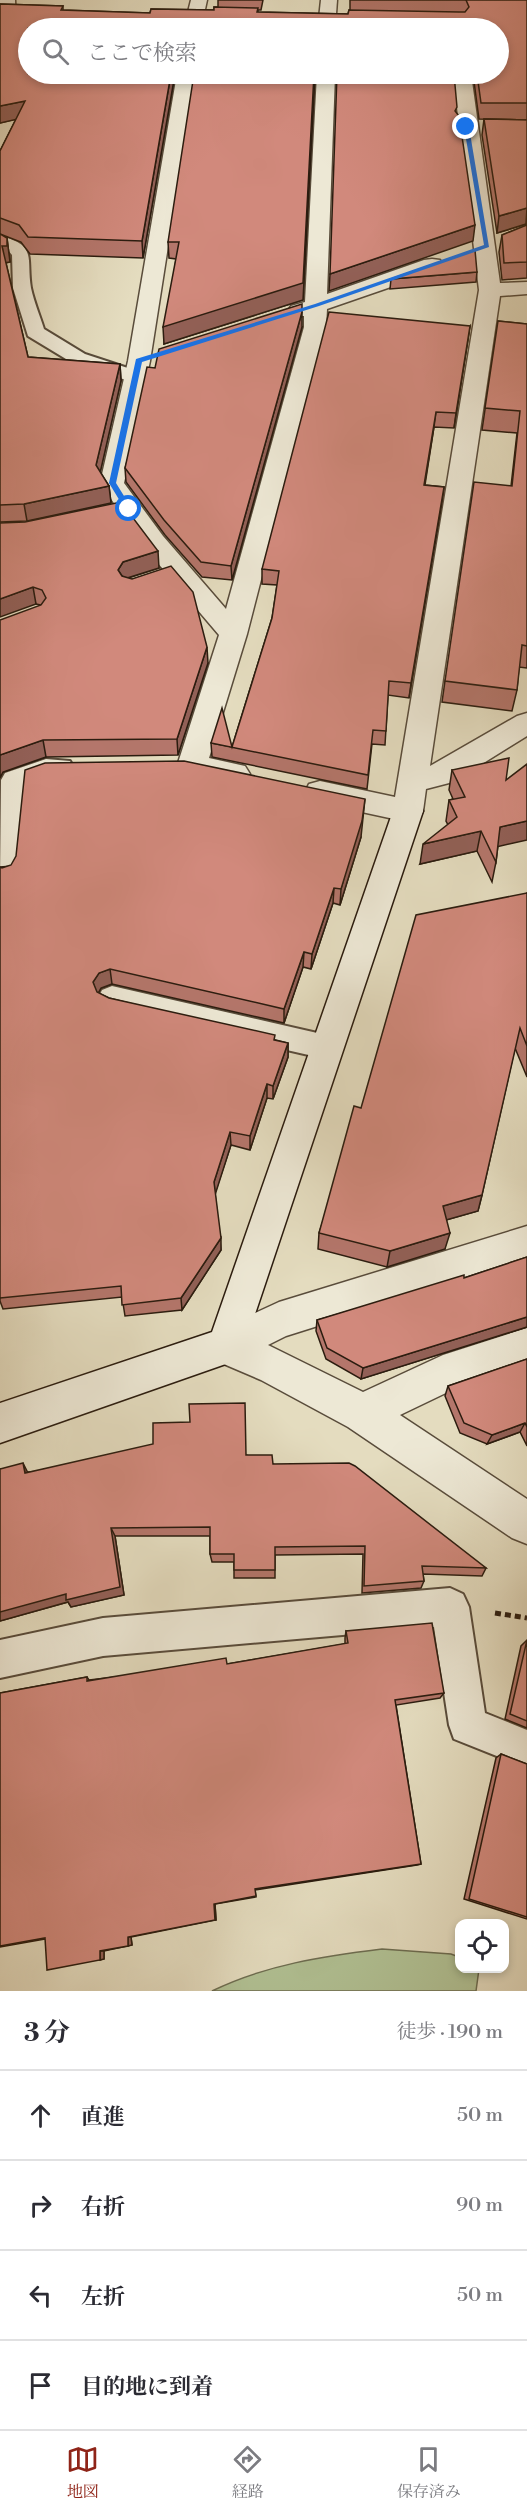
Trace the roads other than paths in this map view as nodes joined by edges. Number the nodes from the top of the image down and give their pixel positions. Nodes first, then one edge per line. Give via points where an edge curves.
1 (199, 0) edge
2 (329, 0) edge
3 (11, 8) edge
4 (192, 18) edge
5 (331, 18) edge
6 (0, 34) edge
7 (184, 84) edge
8 (326, 84) edge
9 (465, 84) edge
10 (0, 241) edge
11 (479, 249) junction
12 (527, 288) edge
13 (490, 290) junction
14 (317, 305) junction
15 (284, 315) edge
16 (161, 354) edge
17 (137, 369) junction
18 (129, 509) junction
19 (106, 514) edge
20 (178, 571) junction
21 (155, 578) edge
22 (233, 634) junction
23 (527, 723) edge
24 (80, 768) edge
25 (260, 780) edge
26 (294, 787) edge
27 (410, 796) junction
28 (5, 871) edge
29 (112, 998) edge
30 (326, 1047) junction
31 (527, 1243) edge
32 (226, 1346) junction
33 (527, 1347) edge
34 (362, 1413) junction
35 (0, 1423) edge
36 (527, 1523) edge
37 (0, 1659) edge
38 (527, 1749) edge

1 - 4 street
2 - 5 street
3 - 6 street
7 - 17 street
8 - 14 street
9 - 11 street via 477,128
10 - 17 lane via 13,245 21,254 22,288 35,333 78,358
11 - 13 street
11 - 14 street
12 - 13 street
13 - 27 street
14 - 15 street
14 - 22 street via 315,327
16 - 17 street
17 - 18 street via 112,483
18 - 19 lane
18 - 20 street
20 - 21 lane
20 - 22 street
22 - 25 street via 181,766
23 - 27 street
24 - 28 lane via 46,768 14,780
26 - 27 street
27 - 30 street
29 - 30 lane
30 - 32 street
31 - 32 street via 279,1320
32 - 34 street
32 - 35 street
33 - 34 street via 443,1374
34 - 36 street
37 - 38 lane via 103,1637 450,1606 468,1725

